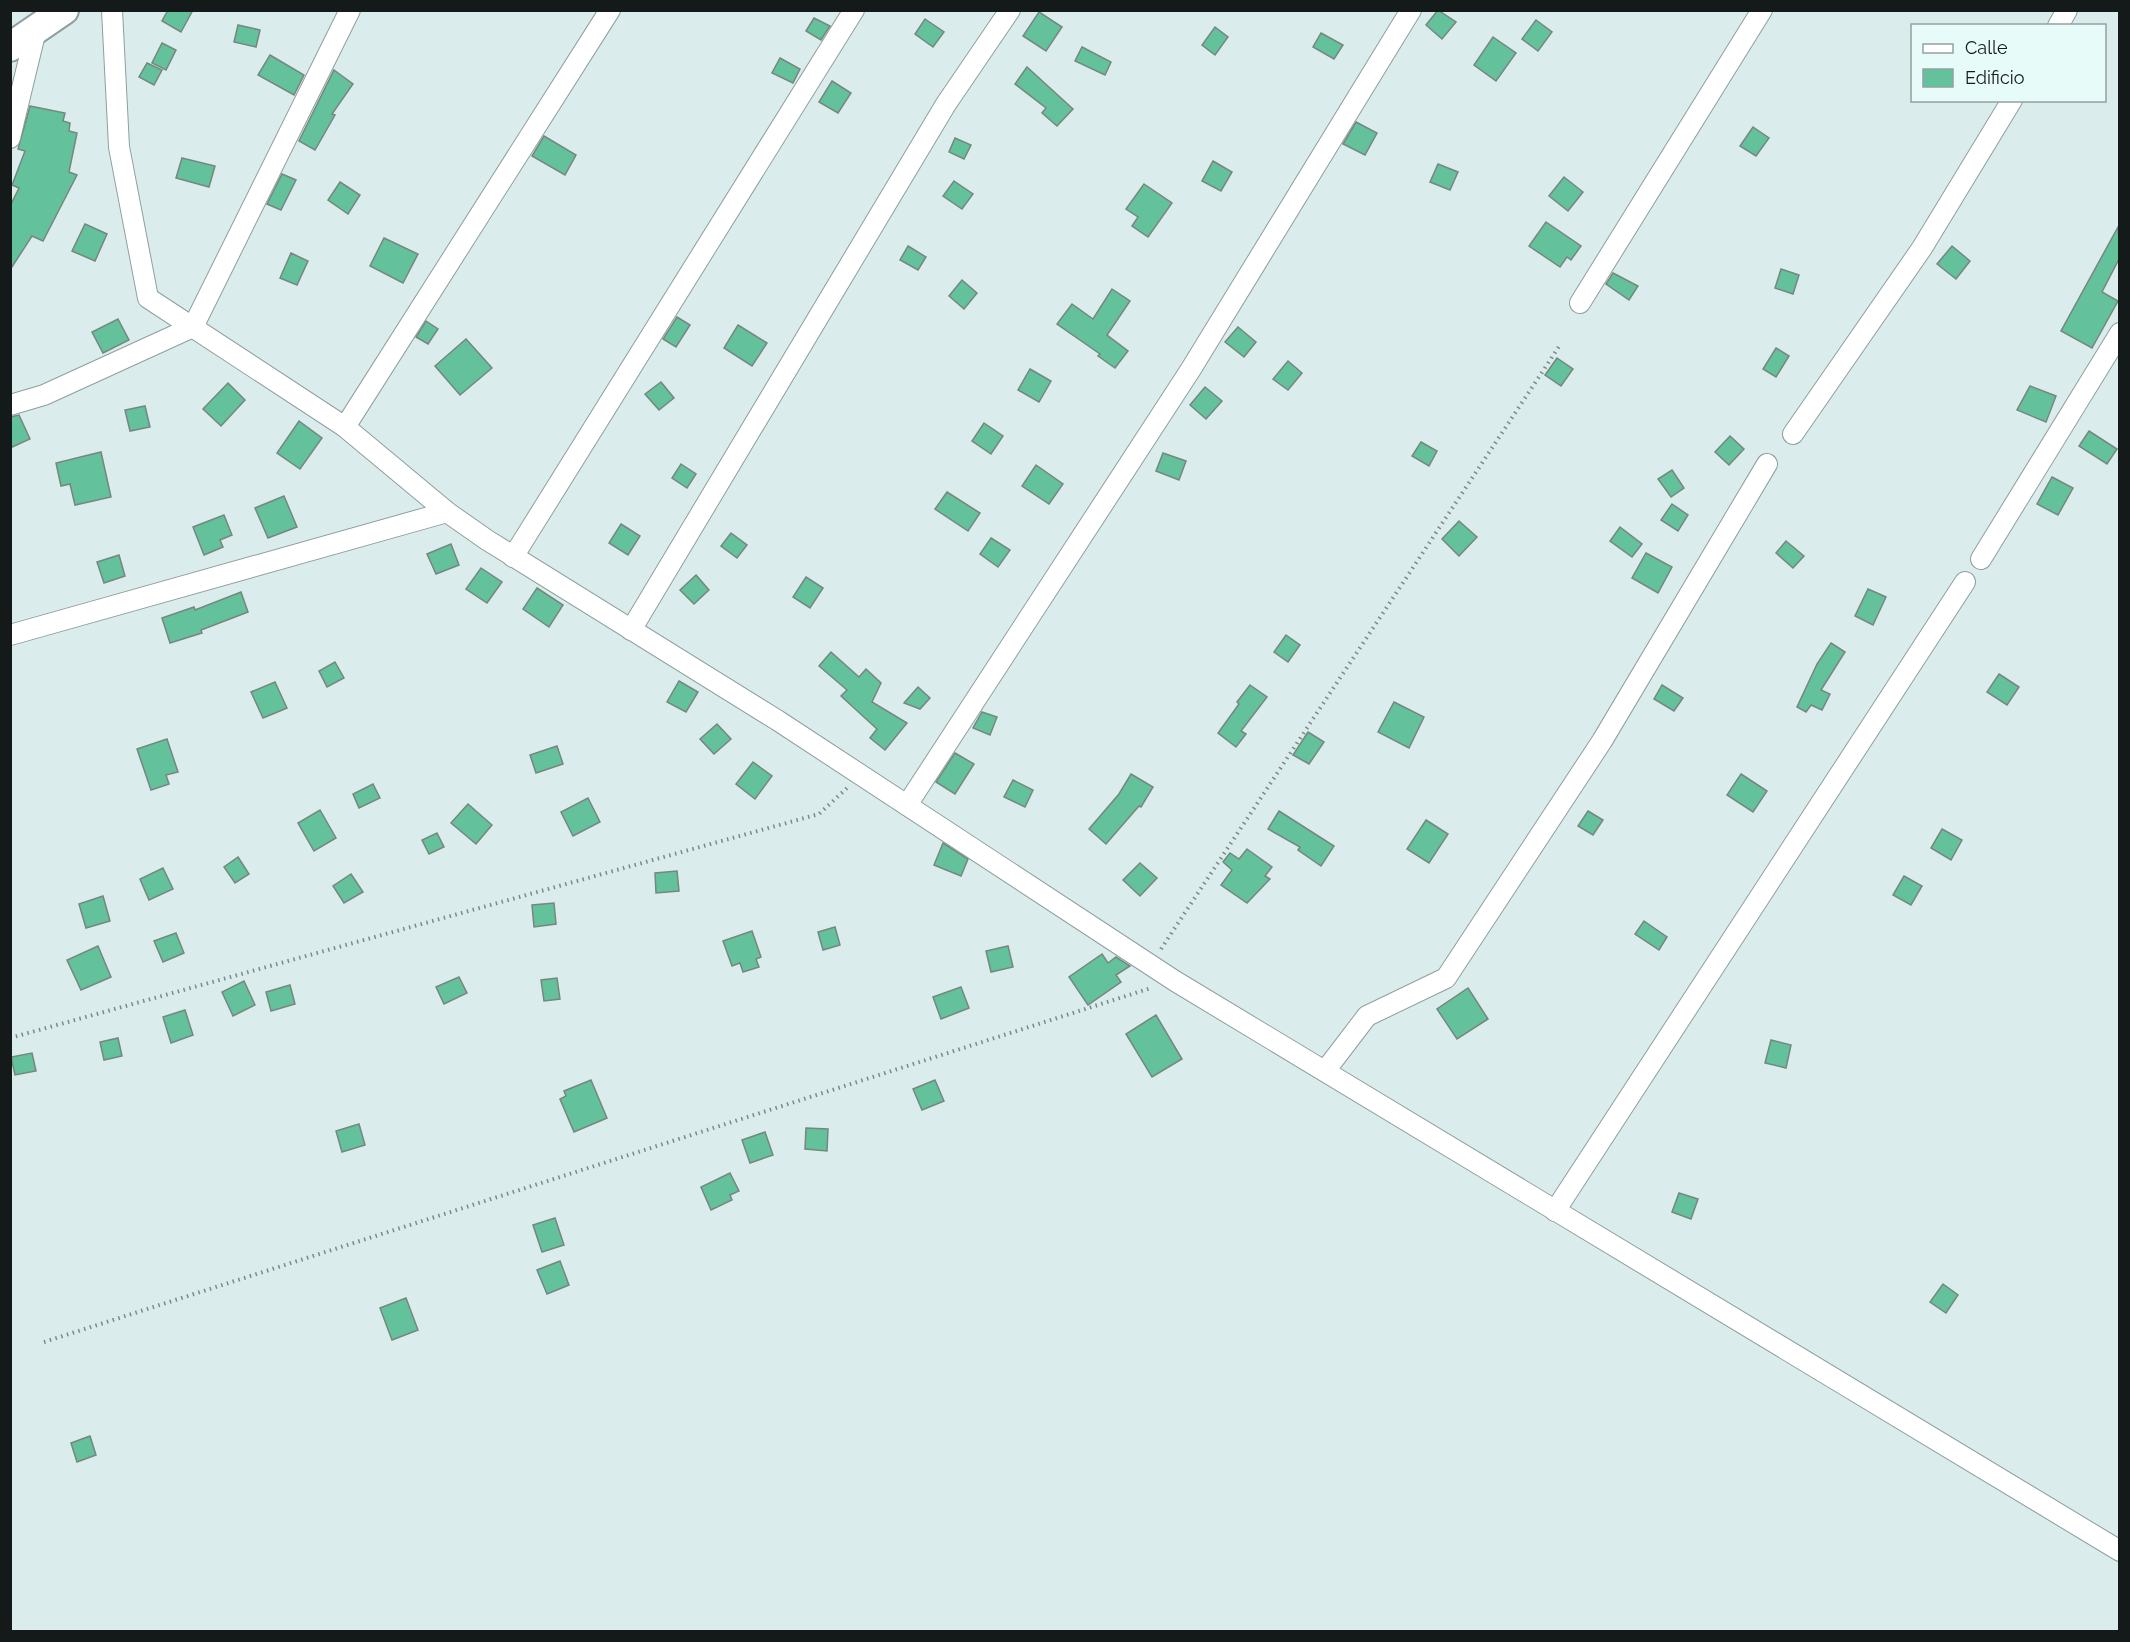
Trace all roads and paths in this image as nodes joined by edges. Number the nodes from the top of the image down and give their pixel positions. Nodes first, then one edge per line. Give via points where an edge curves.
1 (64, 10) edge
2 (112, 10) edge
3 (350, 10) edge
4 (610, 10) edge
5 (854, 10) edge
6 (1010, 10) edge
7 (1412, 10) edge
8 (1762, 10) edge
9 (2067, 10) edge
10 (2059, 24) edge
11 (36, 30) junction
12 (10, 47) edge
13 (2011, 102) edge
14 (10, 138) edge
15 (1580, 303) dead end
16 (193, 327) junction
17 (2120, 333) edge
18 (1560, 345) dead end
19 (10, 405) edge
20 (345, 427) junction
21 (1793, 434) dead end
22 (1767, 464) dead end
23 (447, 512) junction
24 (513, 557) junction
25 (1981, 559) dead end
26 (1965, 582) dead end
27 (631, 630) junction
28 (10, 635) edge
29 (861, 775) junction
30 (907, 805) junction
31 (1151, 965) junction
32 (1175, 981) junction
33 (10, 1038) edge
34 (1325, 1071) junction
35 (1555, 1210) junction
36 (44, 1342) dead end
37 (2120, 1551) edge

1 - 11 street
2 - 16 street via 119,147 148,298
3 - 16 street
4 - 20 street
5 - 24 street
6 - 27 street via 946,104
7 - 30 street via 1191,369
8 - 15 street
9 - 10 street
11 - 12 street
11 - 14 street
13 - 21 street via 1922,248
16 - 19 street via 44,394
16 - 20 street
17 - 25 street
18 - 31 path
20 - 23 street
22 - 34 street via 1602,741 1446,978 1367,1016
23 - 24 street
23 - 28 street
24 - 27 street
26 - 35 street
27 - 29 street
29 - 30 street
29 - 33 path via 819,814
30 - 31 street
31 - 32 street
32 - 34 street
32 - 36 path
34 - 35 street
35 - 37 street

